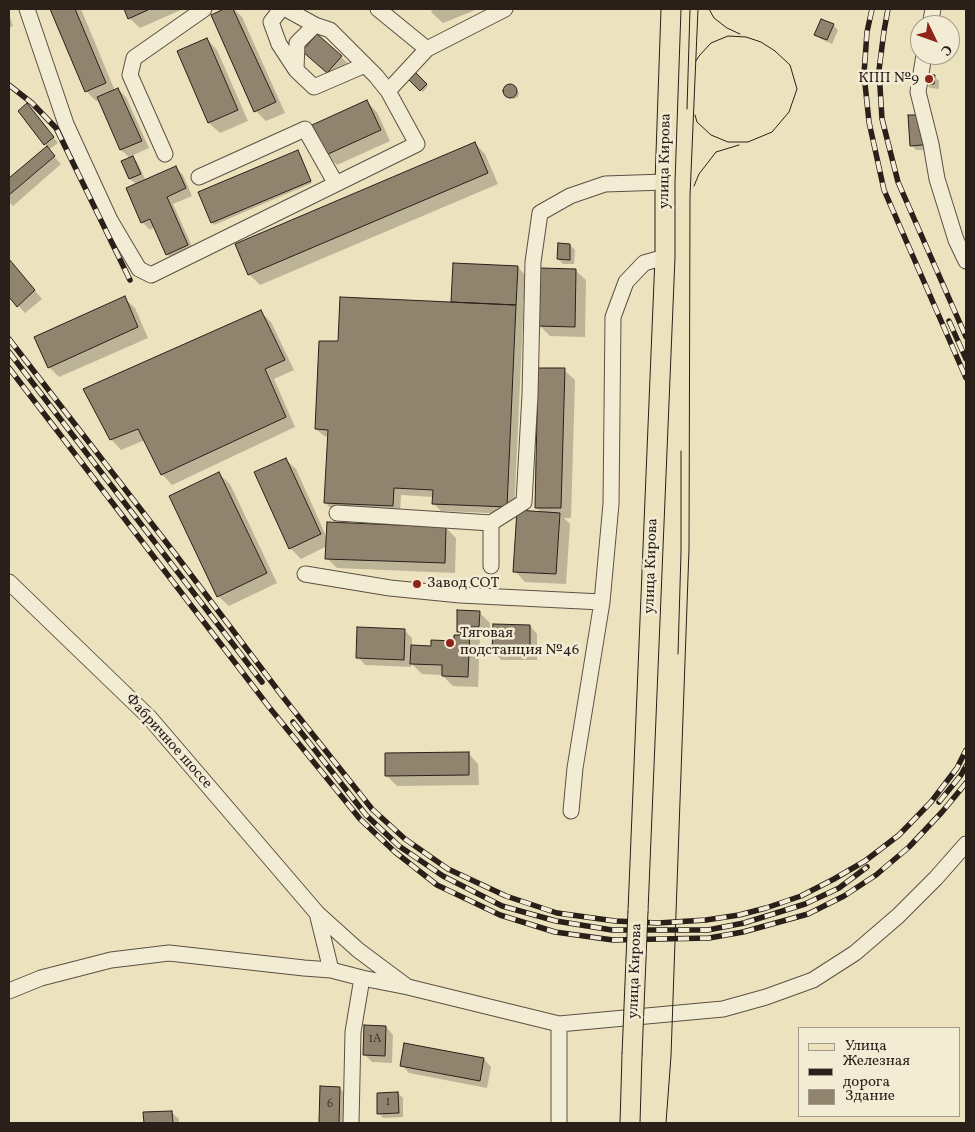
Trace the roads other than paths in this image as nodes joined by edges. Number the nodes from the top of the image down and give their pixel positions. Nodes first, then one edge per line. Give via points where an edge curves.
1 (28, 9) edge
2 (204, 9) edge
3 (281, 9) edge
4 (286, 9) edge
5 (378, 9) edge
6 (505, 9) edge
7 (671, 9) edge
8 (315, 25) junction
9 (426, 49) junction
10 (365, 65) junction
11 (922, 65) edge
12 (296, 70) junction
13 (388, 90) junction
14 (165, 154) dead end
15 (199, 178) dead end
16 (665, 182) junction
17 (336, 184) junction
18 (665, 257) junction
19 (966, 261) edge
20 (337, 513) dead end
21 (491, 523) junction
22 (491, 566) dead end
23 (306, 574) dead end
24 (9, 582) edge
25 (602, 602) junction
26 (571, 811) dead end
27 (966, 844) edge
28 (317, 913) junction
29 (331, 970) junction
30 (362, 978) junction
31 (408, 987) junction
32 (9, 990) edge
33 (559, 1024) junction
34 (351, 1123) edge
35 (559, 1123) edge
36 (630, 1123) edge

1 - 17 street via 66,124 110,220 139,269 151,275
2 - 14 street via 134,58 130,75
3 - 12 street via 271,22 279,44
4 - 8 street
5 - 9 street
6 - 9 street
7 - 16 main road, улица Кирова
8 - 10 street via 330,30
8 - 12 street via 297,42
9 - 13 street
10 - 12 street via 314,88
10 - 13 street
11 - 19 street via 918,92 937,178 956,240
13 - 17 street via 417,144
15 - 17 street via 306,129
16 - 18 main road, улица Кирова
16 - 21 street via 605,184 570,196 540,213 533,262 524,502
18 - 25 street via 644,263 626,282 613,317 611,504
18 - 36 main road, улица Кирова, bridge
20 - 21 street
21 - 22 street
23 - 25 street via 390,588 460,595
24 - 28 street, Фабричное шоссе via 149,717
25 - 26 street
27 - 33 street via 898,916 855,953 813,980 723,1009
28 - 29 street, Фабричное шоссе
28 - 31 street, Фабричное шоссе via 358,950
29 - 30 street
29 - 32 street via 170,953 111,960
30 - 31 street
30 - 34 street via 352,1032
31 - 33 street
33 - 35 street

